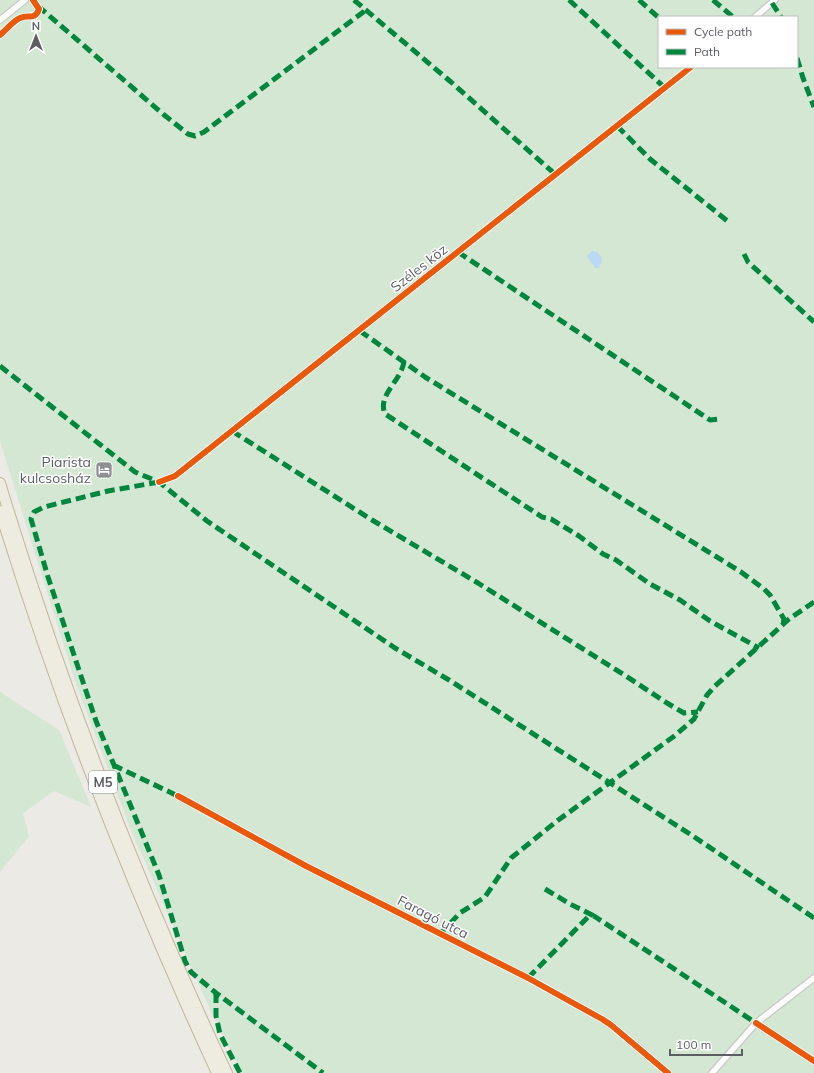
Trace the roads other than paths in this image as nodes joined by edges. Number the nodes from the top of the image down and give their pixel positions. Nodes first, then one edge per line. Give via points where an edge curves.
1 (25, 0) edge
2 (33, 0) edge
3 (775, 0) edge
4 (756, 16) edge
5 (0, 20) edge
6 (0, 35) edge
7 (690, 68) edge
8 (159, 482) dead end
9 (0, 483) edge
10 (0, 511) edge
11 (178, 796) dead end
12 (814, 978) edge
13 (756, 1022) junction
14 (814, 1061) edge
15 (218, 1073) edge
16 (227, 1073) edge
17 (668, 1073) edge
18 (712, 1073) edge

1 - 5 street
2 - 6 street via 39,9 36,14 21,17
3 - 4 street
7 - 8 street, Széles köz via 175,476
9 - 16 highway, M5 via 60,668 118,823 159,923
10 - 15 highway, M5 via 53,671 110,824 152,926
11 - 17 street, Faragó utca via 306,866 528,978 602,1019
12 - 13 street
13 - 14 street
13 - 18 street

